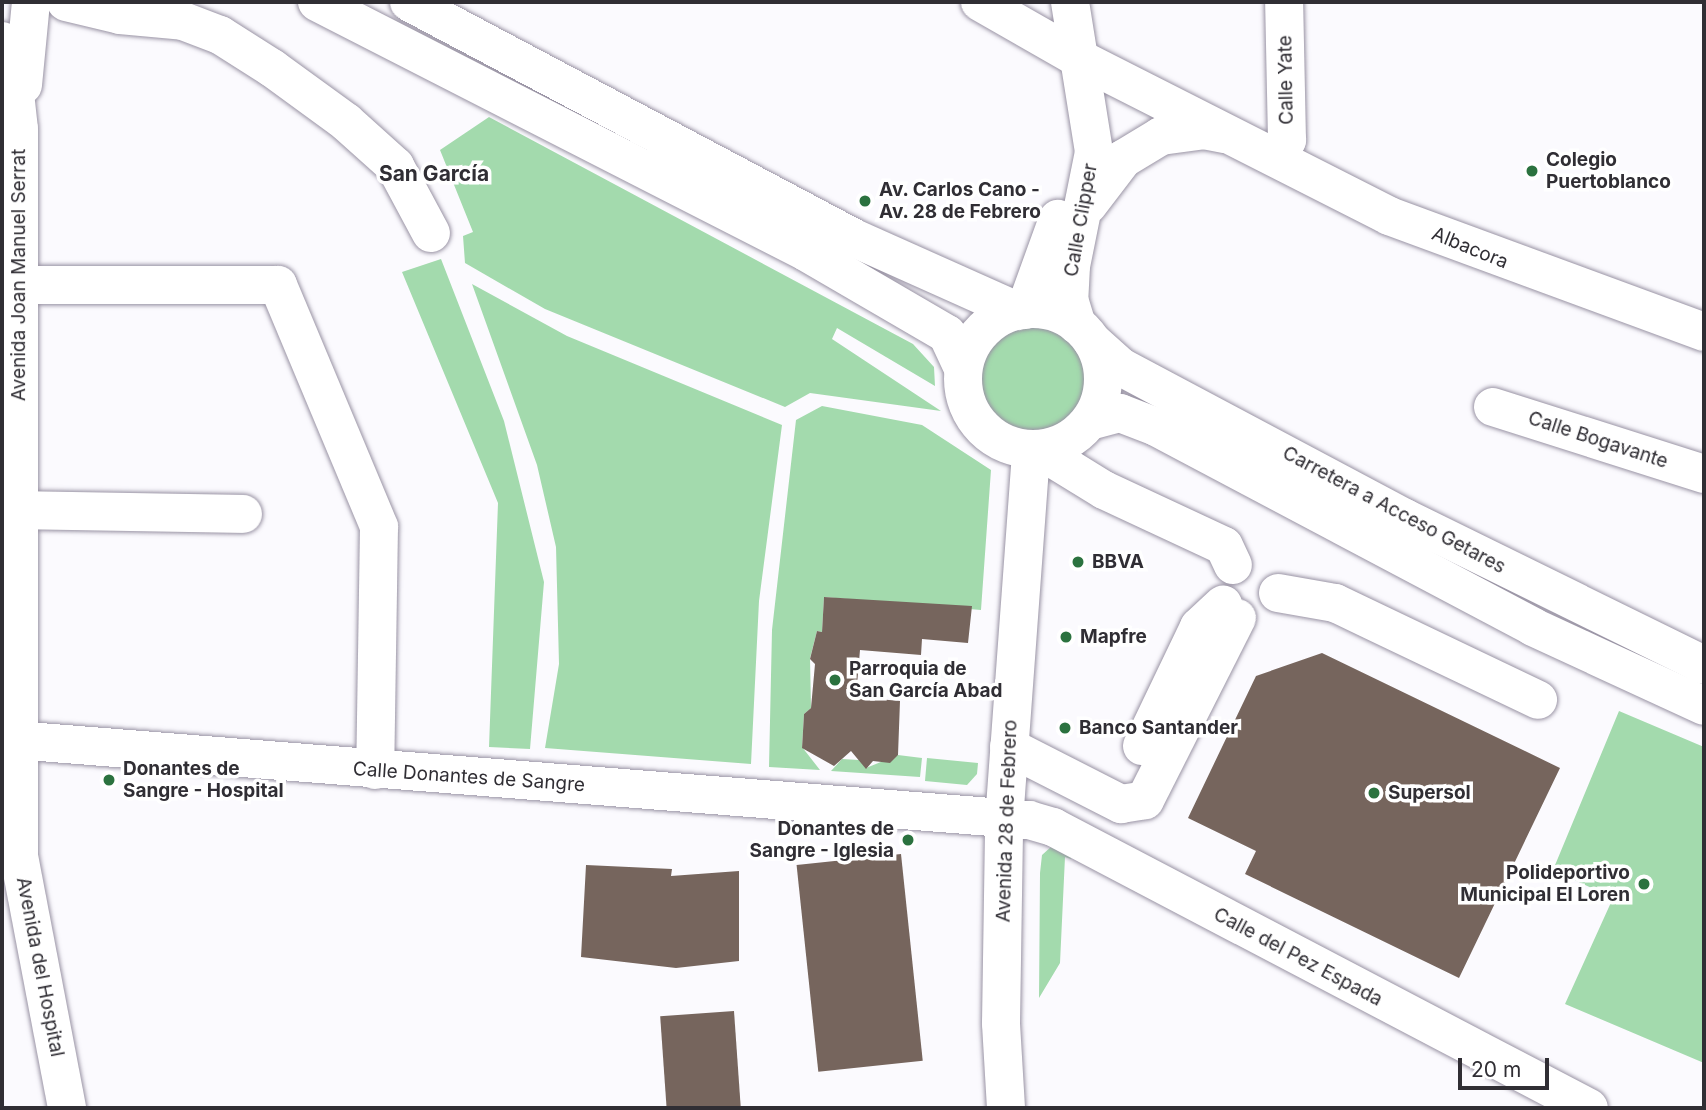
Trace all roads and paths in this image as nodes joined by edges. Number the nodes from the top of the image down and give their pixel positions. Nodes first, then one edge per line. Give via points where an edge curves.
1 (31, 2) edge
2 (66, 2) edge
3 (317, 2) edge
4 (409, 2) edge
5 (980, 2) edge
6 (1070, 2) edge
7 (1284, 2) edge
8 (2, 41) edge
9 (1080, 59) junction
10 (18, 104) junction
11 (1087, 116) junction
12 (1263, 147) junction
13 (1080, 219) junction
14 (431, 233) dead end
15 (11, 285) edge
16 (1021, 310) junction
17 (1704, 332) edge
18 (1084, 333) junction
19 (963, 369) junction
20 (1493, 407) dead end
21 (1090, 421) junction
22 (1035, 450) junction
23 (1704, 474) edge
24 (18, 510) junction
25 (243, 514) dead end
26 (1233, 565) junction
27 (1278, 593) junction
28 (1230, 611) junction
29 (1704, 665) edge
30 (1538, 700) dead end
31 (1704, 706) edge
32 (8, 740) edge
33 (1142, 746) dead end
34 (1009, 747) junction
35 (375, 770) junction
36 (1004, 821) junction
37 (67, 1108) edge
38 (1006, 1108) edge
39 (1589, 1108) edge

1 - 10 street, Avenida Joan Manuel Serrat
2 - 14 street via 120,15 183,21 220,35 346,122 395,166
3 - 19 street via 806,252 947,334
4 - 16 street via 854,238
5 - 9 street, Albacora
6 - 9 street, Calle Clipper
7 - 12 street, Calle Yate via 1287,140
8 - 10 street, Avenida Joan Manuel Serrat
9 - 11 street, Calle Clipper
9 - 12 street, Albacora
10 - 15 street, Avenida Joan Manuel Serrat
11 - 13 street, Calle Clipper via 1094,152
11 - 16 street, Calle Clipper via 1043,270
12 - 13 street, Albacora via 1204,130 1161,136 1123,159
12 - 17 street, Albacora via 1389,216
13 - 18 street, Calle Clipper via 1069,299
15 - 24 street, Avenida Joan Manuel Serrat
15 - 35 street via 278,285 379,527
16 - 18 street via 1051,311
16 - 19 street via 987,326
18 - 21 street via 1103,381
18 - 29 street, Carretera a Acceso Getares via 1121,367 1405,518
19 - 22 street via 974,418 999,441
20 - 23 street, Calle Bogavante
21 - 22 street via 1064,443
21 - 31 street, Carretera a Acceso Getares via 1120,413 1156,428 1533,627
22 - 26 street via 1104,490 1224,546
22 - 34 street, Avenida 28 de Febrero
24 - 25 street
24 - 32 street, Avenida Joan Manuel Serrat
26 - 27 street via 1260,563 1274,575
26 - 28 street via 1219,587
27 - 28 street via 1264,615
27 - 30 street via 1335,603
28 - 33 street via 1199,627
28 - 34 street via 1145,800 1121,804
32 - 35 street, Calle Donantes de Sangre
32 - 37 street, Avenida del Hospital via 19,856
34 - 36 street, Avenida 28 de Febrero
35 - 36 street, Calle Donantes de Sangre
36 - 38 street, Avenida 28 de Febrero via 1001,1023
36 - 39 street, Calle del Pez Espada via 1053,827

